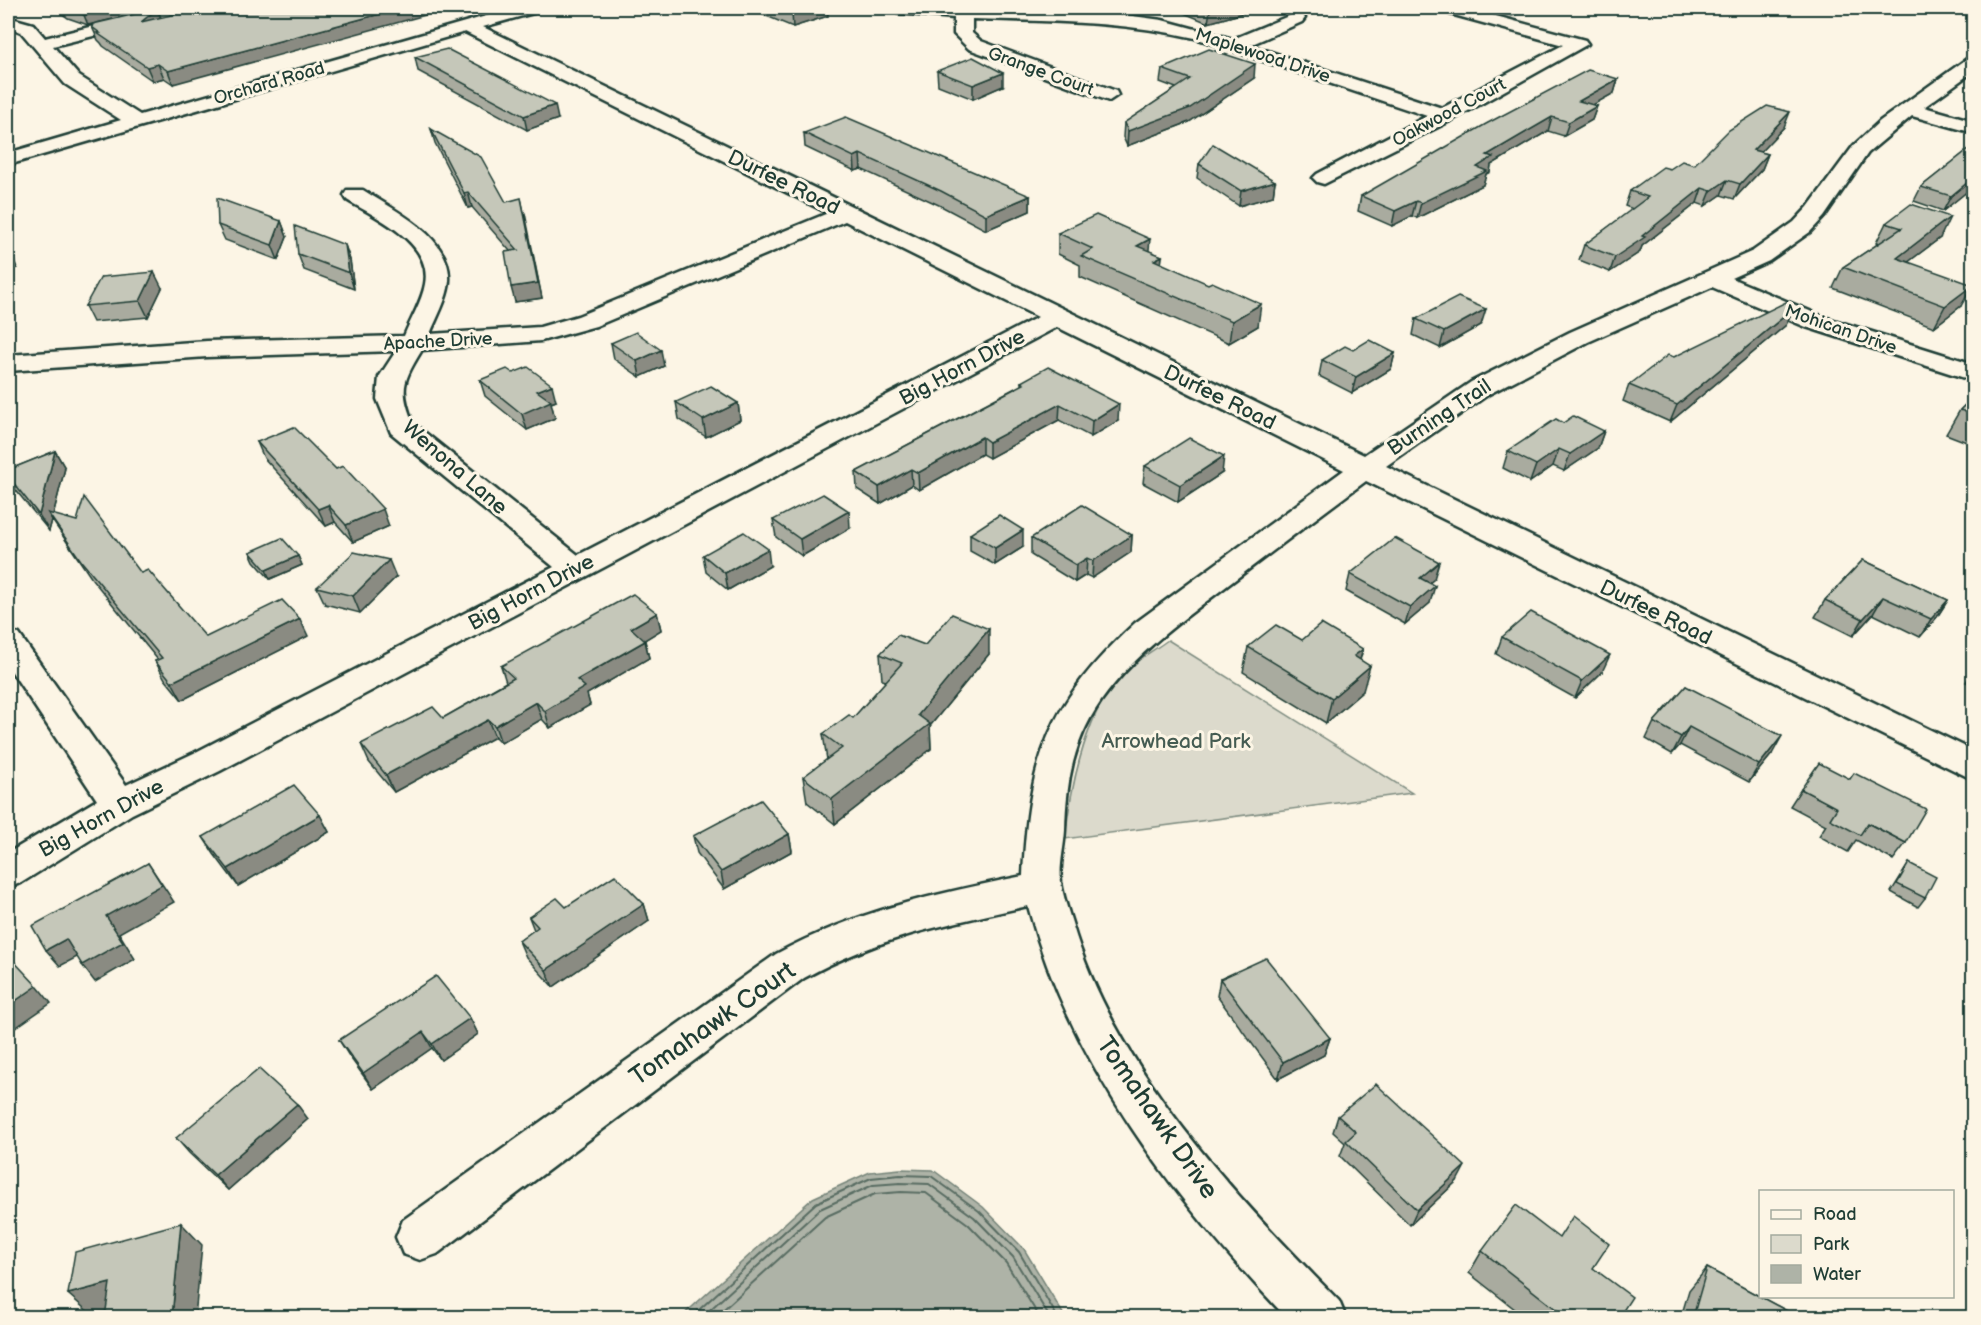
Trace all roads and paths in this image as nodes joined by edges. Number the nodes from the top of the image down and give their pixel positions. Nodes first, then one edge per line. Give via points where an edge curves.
1 (184, 8) edge
2 (531, 8) edge
3 (897, 8) edge
4 (1449, 8) edge
5 (1068, 11) edge
6 (963, 13) junction
7 (1296, 18) dead end
8 (8, 22) edge
9 (466, 26) junction
10 (27, 28) junction
11 (8, 33) edge
12 (41, 44) junction
13 (1234, 45) junction
14 (1974, 62) edge
15 (1108, 95) dead end
16 (1909, 109) junction
17 (1445, 116) junction
18 (136, 122) junction
19 (1974, 127) edge
20 (8, 159) edge
21 (1324, 178) dead end
22 (355, 195) dead end
23 (846, 213) junction
24 (1711, 278) junction
25 (1057, 317) junction
26 (414, 344) junction
27 (8, 363) edge
28 (1974, 373) edge
29 (1364, 468) junction
30 (576, 569) junction
31 (8, 642) edge
32 (1974, 767) edge
33 (119, 804) junction
34 (8, 872) edge
35 (1042, 887) junction
36 (420, 1237) dead end
37 (1322, 1317) edge

1 - 12 street
2 - 9 street, Orchard Road
3 - 6 street, Maplewood Drive
4 - 17 street, Oakwood Court via 1579,44
5 - 6 street, Maplewood Drive
5 - 13 street, Maplewood Drive via 1148,22
6 - 15 street, Grange Court via 963,34 975,45
7 - 13 street
8 - 10 street
9 - 18 street, Orchard Road
9 - 23 street, Durfee Road
10 - 11 street
10 - 12 street
12 - 18 street via 72,80
13 - 17 street, Maplewood Drive
14 - 16 street, Burning Trail
16 - 19 street
16 - 24 street, Burning Trail via 1861,149 1802,227 1761,256
17 - 21 street, Oakwood Court
18 - 20 street, Orchard Road
22 - 26 street, Wenona Lane via 406,227 431,253 437,283
23 - 25 street, Durfee Road
23 - 26 street, Apache Drive via 561,330
24 - 28 street, Mohican Drive via 1815,322
24 - 29 street, Burning Trail via 1520,366 1447,408
25 - 29 street, Durfee Road
25 - 30 street, Big Horn Drive
26 - 27 street, Apache Drive via 219,349
26 - 30 street, Wenona Lane via 392,377 390,399 400,427
29 - 32 street, Durfee Road
29 - 35 street, Burning Trail via 1146,631 1116,658 1088,693 1068,725 1053,767
30 - 33 street, Big Horn Drive
31 - 33 street
33 - 34 street, Big Horn Drive
35 - 36 street, Tomahawk Court via 909,916 864,930 790,966
35 - 37 street, Tomahawk Drive via 1077,993 1122,1075 1194,1177 1284,1281

